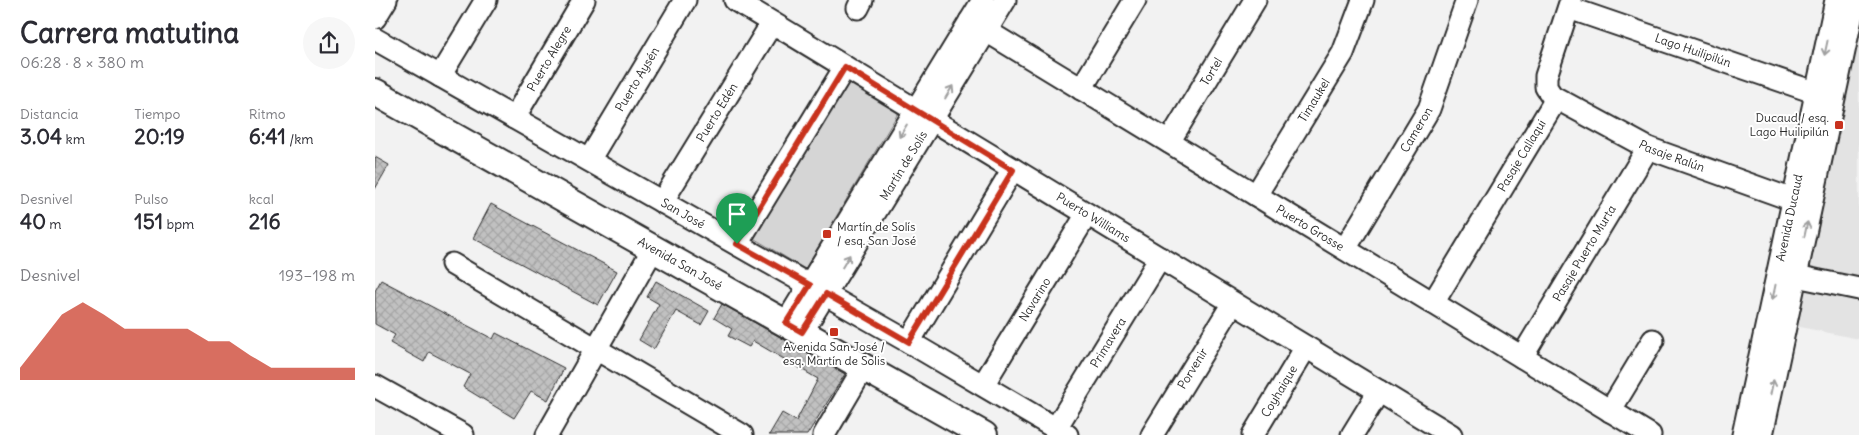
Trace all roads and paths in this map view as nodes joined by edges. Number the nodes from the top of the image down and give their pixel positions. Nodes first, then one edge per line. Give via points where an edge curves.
1 (386, 0) edge
2 (486, 0) edge
3 (584, 0) edge
4 (685, 0) edge
5 (735, 0) edge
6 (983, 0) edge
7 (1005, 0) edge
8 (1135, 0) edge
9 (1255, 0) edge
10 (1363, 0) edge
11 (1467, 0) edge
12 (1837, 0) edge
13 (1855, 0) edge
14 (1570, 4) edge
15 (375, 18) edge
16 (772, 22) junction
17 (978, 26) junction
18 (375, 39) edge
19 (845, 67) junction
20 (440, 76) junction
21 (1081, 89) junction
22 (375, 92) edge
23 (1817, 93) junction
24 (1556, 99) junction
25 (924, 115) junction
26 (514, 118) junction
27 (1169, 142) junction
28 (1648, 148) junction
29 (589, 160) junction
30 (1013, 170) junction
31 (1256, 195) junction
32 (1793, 200) junction
33 (662, 202) junction
34 (1087, 214) junction
35 (737, 244) junction
36 (653, 249) junction
37 (1345, 249) junction
38 (1160, 258) junction
39 (452, 264) dead end
40 (1796, 276) junction
41 (1859, 289) edge
42 (818, 290) junction
43 (1233, 303) junction
44 (1433, 303) junction
45 (794, 328) junction
46 (1653, 340) dead end
47 (909, 342) junction
48 (1306, 347) junction
49 (596, 349) junction
50 (1522, 357) junction
51 (863, 367) junction
52 (983, 385) junction
53 (375, 386) edge
54 (1379, 391) junction
55 (1610, 411) junction
56 (1062, 432) edge
57 (463, 435) edge
58 (547, 435) edge
59 (742, 435) edge
60 (824, 435) edge
61 (984, 435) edge
62 (1152, 435) edge
63 (1253, 435) edge
64 (1352, 435) edge
65 (1451, 435) edge
66 (1650, 435) edge
67 (1743, 435) edge
68 (1762, 435) edge

1 - 15 street
2 - 20 street
3 - 26 street, Puerto Alegre
4 - 29 street, Puerto Aysén
5 - 16 street, Puerto Williams
6 - 17 street, Martín de Solís
7 - 17 street, Martín de Solís
8 - 21 street
9 - 27 street, Tortel
10 - 31 street, Timaukel via 1343,53
11 - 37 street, Cameron via 1429,109
12 -> 23 street, Avenida Ducaud
40 -> 13 street, Avenida Ducaud
14 - 23 street, Lago Huilipilún
14 - 24 street via 1546,76 1549,92
16 - 19 street, Puerto Williams
16 - 33 street, Puerto Edén
17 - 21 street, Puerto Grosse
17 - 25 street, Martín de Solís
18 - 20 street, San José
19 - 25 street, Puerto Williams
19 - 35 street
20 - 26 street, San José
21 - 27 street, Puerto Grosse
22 - 36 main road, Avenida San José
23 - 32 street, Avenida Ducaud
24 - 28 street, Pasaje Ralún
24 - 44 street, Pasaje Callaqui
25 - 30 street, Puerto Williams
25 - 42 street, Martín de Solís
26 - 29 street, San José
27 - 31 street, Puerto Grosse
28 - 32 street, Pasaje Ralún
28 - 50 street, Pasaje Puerto Murta
29 - 33 street, San José
30 - 34 street, Puerto Williams
30 - 47 street
31 - 37 street, Puerto Grosse
32 -> 67 street, Avenida Ducaud
33 - 35 street, San José
34 - 38 street, Puerto Williams
34 - 52 street, Navarino
35 - 42 street, San José
36 - 45 main road, Avenida San José
36 - 49 street
37 - 44 street, Puerto Grosse
38 - 43 street, Puerto Williams
38 - 56 street, Primavera
39 - 49 street
40 - 41 street
68 -> 40 street, Avenida Ducaud
42 - 45 street, Martín de Solís
42 - 47 street, San José
43 - 48 street, Puerto Williams
43 - 62 street, Porvenir
44 - 50 street, Puerto Grosse
45 - 51 main road, Avenida San José
46 - 55 street
47 - 52 street, San José
48 - 54 street, Puerto Williams
48 - 63 street, Coyhaique
49 - 58 street
49 - 59 street
50 - 55 street, Puerto Grosse
51 - 60 street
51 - 61 main road, Avenida San José
52 - 56 street, San José
53 - 57 street
54 - 64 street
54 - 65 street, Puerto Williams
55 - 66 street, Puerto Grosse

